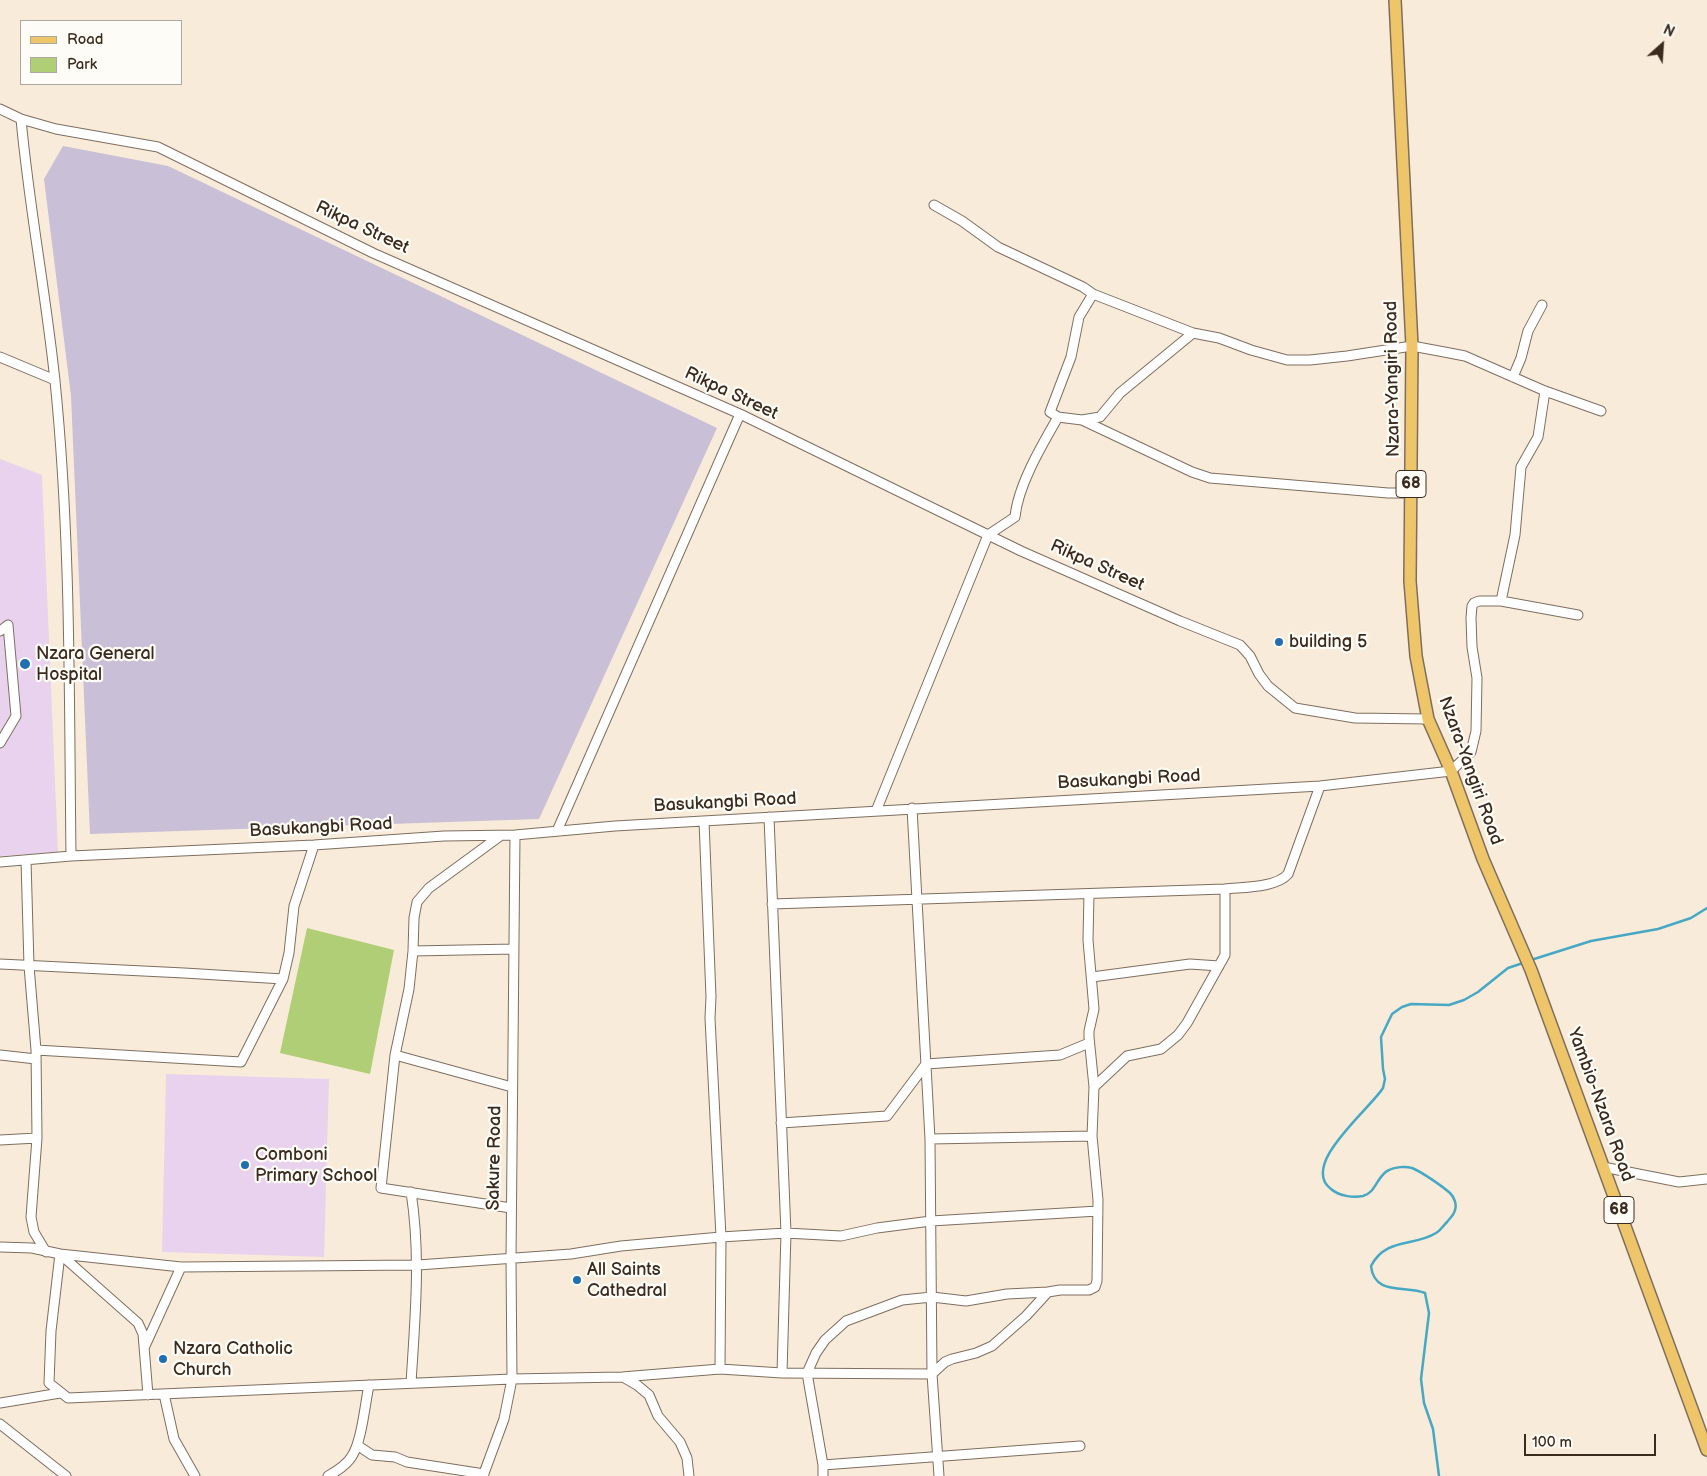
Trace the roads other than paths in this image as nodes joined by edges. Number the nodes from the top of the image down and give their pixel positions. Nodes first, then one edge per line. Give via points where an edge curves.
1 (1395, 0) edge
2 (0, 109) edge
3 (21, 119) junction
4 (934, 205) dead end
5 (1093, 294) junction
6 (1542, 305) dead end
7 (1193, 333) junction
8 (1412, 346) junction
9 (0, 356) edge
10 (1513, 377) junction
11 (55, 380) junction
12 (1545, 391) junction
13 (1600, 411) dead end
14 (740, 414) junction
15 (1058, 417) junction
16 (1082, 420) junction
17 (1411, 493) junction
18 (988, 535) junction
19 (1501, 601) junction
20 (1578, 614) dead end
21 (0, 631) edge
22 (1428, 720) junction
23 (0, 743) edge
24 (1451, 771) junction
25 (1320, 786) junction
26 (912, 808) junction
27 (876, 811) junction
28 (769, 817) junction
29 (704, 821) junction
30 (557, 831) junction
31 (500, 835) junction
32 (515, 835) junction
33 (314, 845) junction
34 (71, 856) junction
35 (26, 860) junction
36 (0, 862) edge
37 (1224, 889) junction
38 (1089, 894) junction
39 (917, 901) junction
40 (772, 904) junction
41 (514, 949) junction
42 (413, 950) junction
43 (0, 964) edge
44 (29, 966) junction
45 (1219, 966) junction
46 (1531, 970) joint
47 (1092, 977) junction
48 (283, 980) junction
49 (1089, 1043) junction
50 (36, 1054) junction
51 (0, 1055) edge
52 (396, 1055) junction
53 (926, 1064) junction
54 (512, 1087) junction
55 (1094, 1087) junction
56 (781, 1123) junction
57 (1092, 1136) junction
58 (37, 1138) junction
59 (930, 1139) junction
60 (0, 1140) edge
61 (1603, 1167) junction
62 (1707, 1179) edge
63 (411, 1192) junction
64 (511, 1208) junction
65 (1098, 1211) junction
66 (931, 1221) junction
67 (786, 1232) junction
68 (721, 1237) junction
69 (0, 1247) edge
70 (46, 1252) junction
71 (60, 1254) junction
72 (510, 1259) junction
73 (418, 1265) junction
74 (181, 1267) junction
75 (1048, 1292) junction
76 (932, 1297) junction
77 (144, 1349) junction
78 (720, 1369) junction
79 (782, 1373) junction
80 (807, 1373) junction
81 (932, 1374) junction
82 (622, 1377) junction
83 (512, 1379) junction
84 (411, 1383) junction
85 (369, 1385) junction
86 (60, 1393) junction
87 (164, 1394) junction
88 (148, 1395) junction
89 (0, 1403) edge
90 (0, 1424) edge
91 (357, 1446) junction
92 (1080, 1446) dead end
93 (1707, 1450) edge
94 (938, 1457) junction
95 (823, 1465) junction
96 (484, 1475) edge
97 (66, 1476) edge
98 (195, 1476) edge
99 (328, 1476) edge
100 (689, 1476) edge
101 (823, 1476) edge
102 (939, 1476) edge

1 - 8 main road, Nzara-Yangiri Road / 68
2 - 3 street, Rikpa Street
3 - 11 street
3 - 14 street, Rikpa Street via 56,129 158,147 373,252
4 - 5 street via 998,247
5 - 7 street
5 - 15 street via 1079,317 1071,357 1050,412
6 - 10 street via 1528,331
7 - 8 street via 1287,360 1348,356
7 - 16 street via 1120,393 1100,417
8 - 10 street via 1465,356
8 - 17 main road, Nzara-Yangiri Road / 68
9 - 11 street
10 - 12 street
11 - 34 street via 67,540
12 - 13 street
12 - 19 street via 1538,437 1521,467 1516,535
14 - 18 street, Rikpa Street
14 - 30 street
15 - 16 street
15 - 18 street via 1016,503 1015,517
16 - 17 street via 1210,478
17 - 22 main road, Nzara-Yangiri Road / 68 via 1410,581 1416,656
18 - 22 street, Rikpa Street via 1240,645 1268,686 1295,708 1355,718
18 - 27 street
19 - 20 street
19 - 24 street via 1479,601 1472,606 1472,647 1477,678 1476,731 1471,752
21 - 23 street via 8,625 16,716
22 - 24 main road, Nzara-Yangiri Road / 68
24 - 25 street, Basukangbi Road
24 - 46 main road, Nzara-Yangiri Road / 68 via 1483,859
25 - 26 street, Basukangbi Road
25 - 37 street via 1284,879 1270,884
26 - 27 street, Basukangbi Road
26 - 39 street
27 - 28 street, Basukangbi Road
28 - 29 street, Basukangbi Road
28 - 40 street
29 - 30 street, Basukangbi Road
29 - 68 street
30 - 32 street, Basukangbi Road
31 - 32 street, Basukangbi Road
31 - 33 street, Basukangbi Road
31 - 42 street via 428,888 417,902
32 - 41 street, Sakure Road
33 - 34 street, Basukangbi Road
33 - 48 street via 294,906
34 - 35 street, Basukangbi Road
35 - 36 street, Basukangbi Road
35 - 44 street
37 - 38 street
37 - 45 street via 1226,948
38 - 39 street
38 - 47 street via 1088,940
39 - 40 street
39 - 53 street
40 - 56 street
41 - 42 street
41 - 54 street, Sakure Road
42 - 52 street
43 - 44 street
44 - 48 street
44 - 50 street
45 - 47 street via 1190,964
45 - 55 street via 1178,1035 1161,1049 1127,1056
46 - 61 main road, Yambio-Nzara Road / 68
47 - 49 street via 1094,1009
48 - 50 street via 241,1062
49 - 53 street via 1060,1055
49 - 55 street
50 - 51 street
50 - 58 street
52 - 54 street
52 - 63 street via 382,1188
53 - 56 street via 887,1116
53 - 59 street
54 - 64 street, Sakure Road
55 - 57 street
56 - 67 street
57 - 59 street
57 - 65 street
58 - 60 street
58 - 70 street via 31,1217 34,1232
59 - 66 street
61 - 62 street via 1679,1182
61 - 93 main road, Yambio-Nzara Road / 68
63 - 64 street
63 - 73 street
64 - 72 street, Sakure Road
65 - 66 street
65 - 75 street via 1097,1281 1094,1288
66 - 67 street via 841,1236
66 - 76 street
67 - 68 street
67 - 79 street
68 - 72 street
68 - 78 street
69 - 70 street
70 - 71 street
71 - 74 street
71 - 77 street via 138,1323
71 - 86 street via 49,1383
72 - 73 street
72 - 83 street, Sakure Road
73 - 74 street
73 - 84 street
74 - 77 street
75 - 76 street via 966,1301
75 - 81 street via 992,1346 952,1358
76 - 80 street via 902,1300 846,1321 825,1340
76 - 81 street
77 - 88 street
78 - 79 street
78 - 82 street
79 - 80 street
80 - 81 street
80 - 95 street
81 - 94 street
82 - 83 street
82 - 100 street via 649,1394 658,1416 680,1442 687,1458
83 - 84 street
83 - 96 street, Sakure Road via 504,1419
84 - 85 street
85 - 87 street
85 - 91 street
86 - 88 street via 68,1398
86 - 89 street
87 - 88 street
87 - 98 street via 174,1440
90 - 97 street
91 - 96 street via 372,1455
91 - 99 street via 352,1457
92 - 94 street
94 - 95 street
94 - 102 street
95 - 101 street

